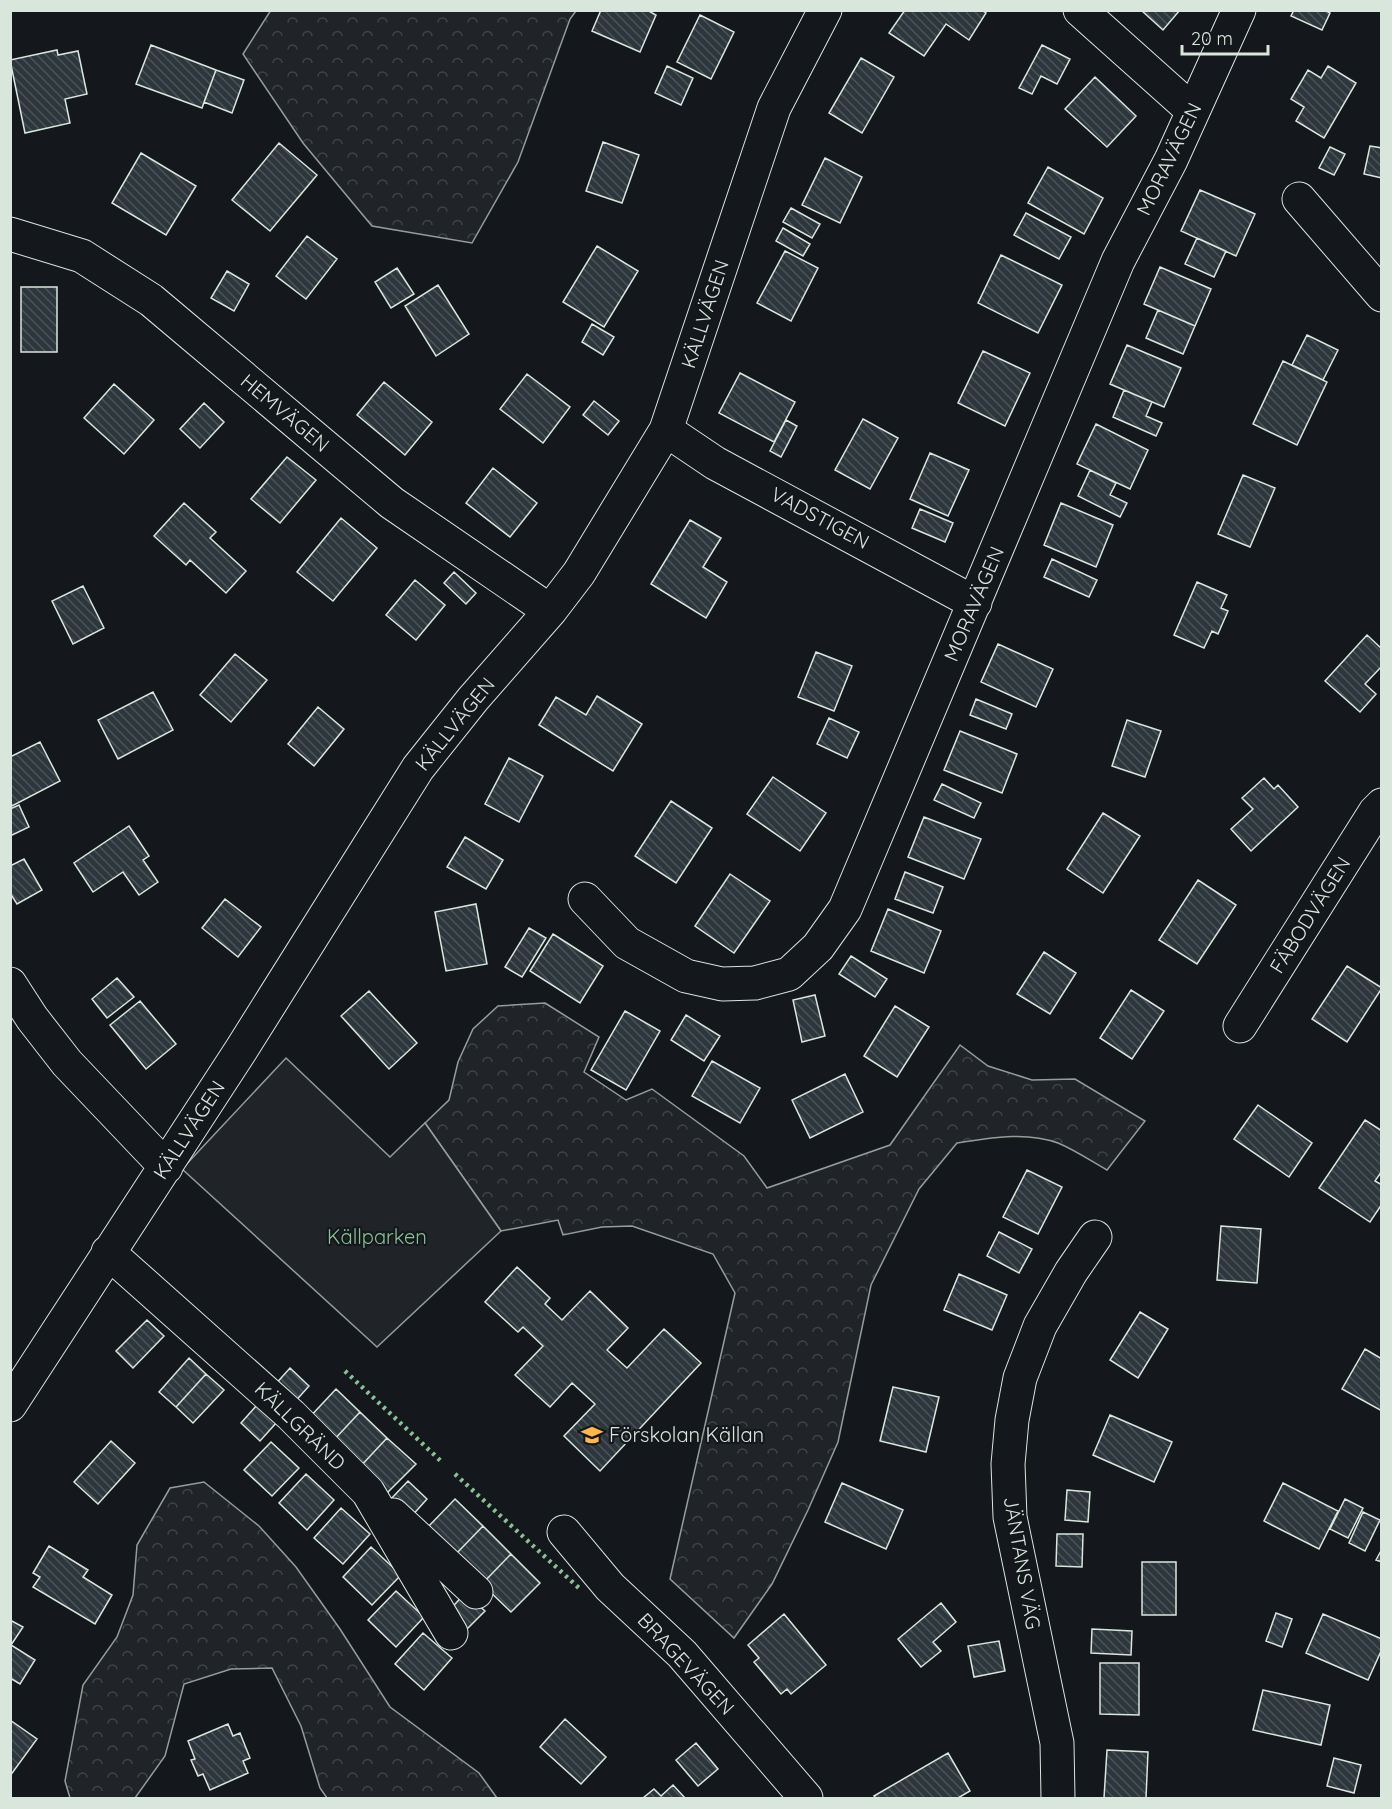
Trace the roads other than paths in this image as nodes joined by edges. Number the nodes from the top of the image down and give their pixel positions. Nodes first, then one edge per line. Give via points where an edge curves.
1 (825, 10) edge
2 (1080, 10) edge
3 (1239, 10) edge
4 (1193, 111) junction
5 (1299, 199) dead end
6 (10, 234) edge
7 (1382, 295) edge
8 (666, 430) junction
9 (975, 603) junction
10 (550, 611) junction
11 (1382, 805) edge
12 (585, 899) dead end
13 (10, 984) edge
14 (1240, 1026) dead end
15 (166, 1167) junction
16 (1095, 1237) dead end
17 (108, 1252) junction
18 (10, 1405) edge
19 (368, 1492) junction
20 (564, 1532) dead end
21 (476, 1592) dead end
22 (451, 1633) dead end
23 (806, 1798) edge
24 (1058, 1798) edge

1 - 8 street, KÄLLVÄGEN via 774,108
2 - 4 street
3 - 4 street, MORAVÄGEN
4 - 9 street, MORAVÄGEN via 1118,261
5 - 7 street
6 - 10 street, HEMVÄGEN via 82,256 151,300 392,503
8 - 9 street, VADSTIGEN via 715,463
8 - 10 street, KÄLLVÄGEN via 579,573
9 - 12 street, MORAVÄGEN via 845,909 818,947 789,974 755,983 722,984 686,976 627,944
10 - 15 street, KÄLLVÄGEN via 418,768
11 - 14 street, FÄBODVÄGEN
13 - 15 street via 67,1063
15 - 17 street, KÄLLVÄGEN
16 - 24 street, JÄNTANS VÄG via 1040,1326 1011,1420 1008,1464 1010,1517 1057,1743
17 - 18 street, KÄLLVÄGEN
17 - 19 street, KÄLLGRÄND via 291,1415
19 - 21 street
19 - 22 street, KÄLLGRÄND
20 - 23 street, BRAGEVÄGEN via 610,1587 682,1654

